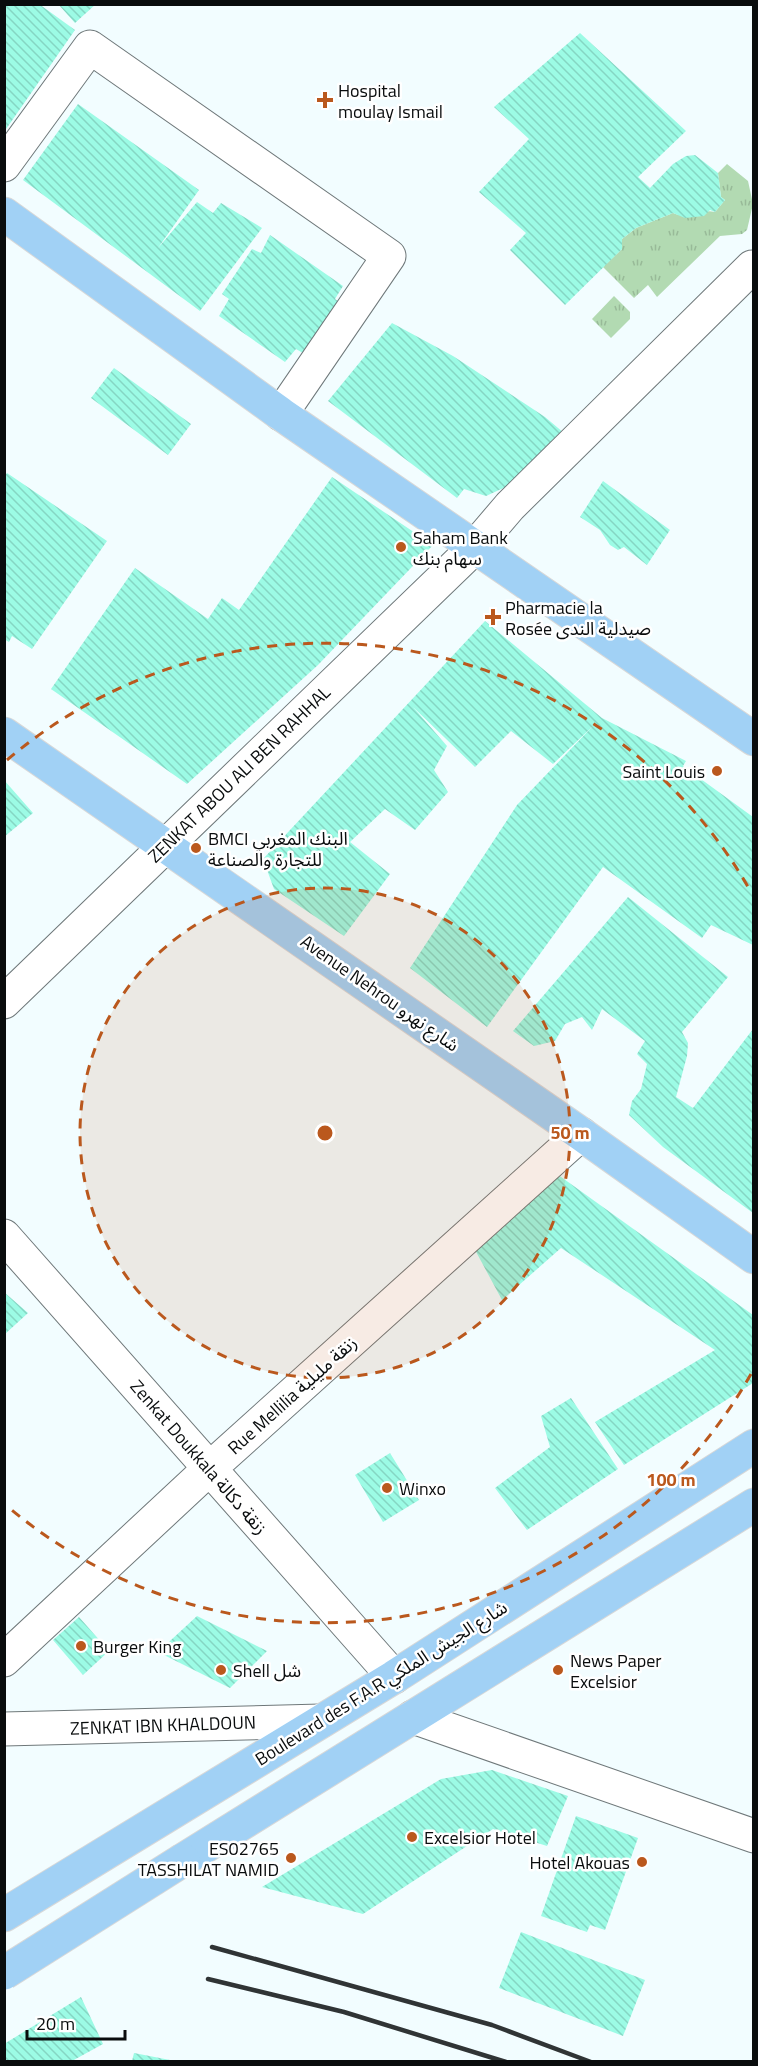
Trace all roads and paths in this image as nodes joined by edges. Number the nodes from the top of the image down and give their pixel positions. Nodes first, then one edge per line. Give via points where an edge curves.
1 (4, 165) edge
2 (4, 214) edge
3 (752, 267) edge
4 (281, 414) junction
5 (475, 547) junction
6 (4, 734) edge
7 (753, 738) edge
8 (166, 844) junction
9 (4, 1002) edge
10 (582, 1134) junction
11 (4, 1236) edge
12 (753, 1257) edge
13 (753, 1446) edge
14 (210, 1469) junction
15 (749, 1513) edge
16 (4, 1660) edge
17 (394, 1677) junction
18 (413, 1717) junction
19 (321, 1721) junction
20 (4, 1729) edge
21 (753, 1836) edge
22 (4, 1915) edge
23 (4, 1973) edge

1 - 4 street via 90,47 389,256
2 - 4 main road
3 - 5 street, ZENKAT ABOU ALI BEN RAHHAL via 510,506
4 - 5 main road
5 - 7 main road
5 - 8 street, ZENKAT ABOU ALI BEN RAHHAL
6 - 8 main road, Avenue Nehrou شارع نهرو
8 - 9 street, ZENKAT ABOU ALI BEN RAHHAL
8 - 10 main road, Avenue Nehrou شارع نهرو
10 - 12 main road, Avenue Nehrou شارع نهرو
10 - 14 street, Rue Mellilia زنقة مليلية
11 - 14 street, Zenkat Doukkala زنقة دكالة
13 - 17 main road, Boulevard des F.A.R شارع الجيش الملكي
14 - 16 street, Rue Mellilia زنقة مليلية
14 - 17 street, Zenkat Doukkala زنقة دكالة
15 - 18 main road
17 - 19 main road, Boulevard des F.A.R شارع الجيش الملكي
18 - 21 street
18 - 23 main road, bridge
19 - 20 street, ZENKAT IBN KHALDOUN
19 - 22 main road, Boulevard des F.A.R شارع الجيش الملكي

